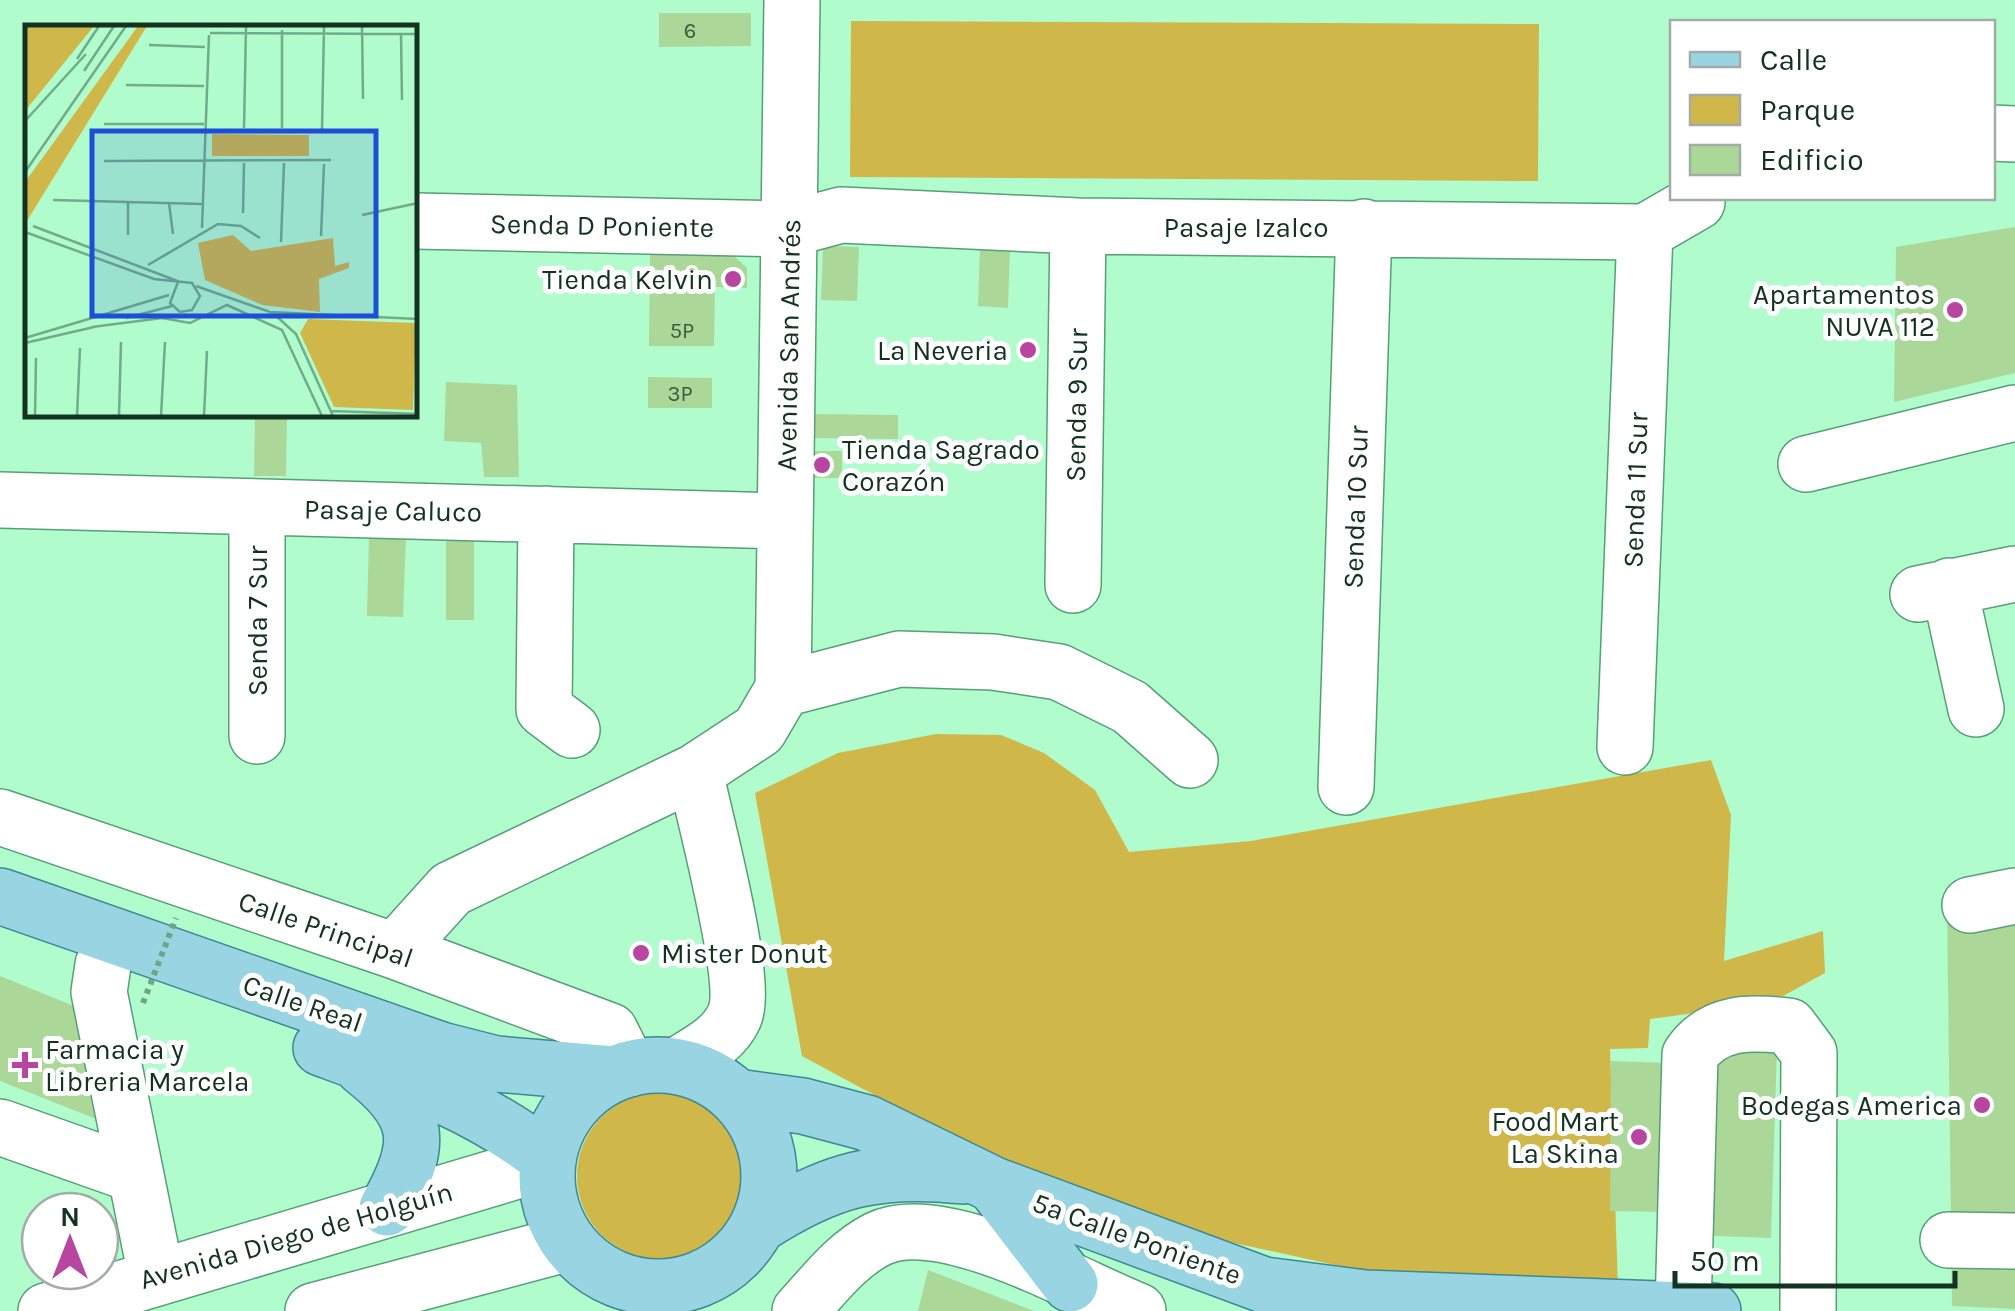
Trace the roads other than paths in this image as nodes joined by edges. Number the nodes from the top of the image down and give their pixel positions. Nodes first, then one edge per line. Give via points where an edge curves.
1 (792, 0) edge
2 (1697, 202) dead end
3 (418, 221) edge
4 (1078, 226) junction
5 (789, 228) junction
6 (1364, 228) junction
7 (1645, 232) junction
8 (2015, 412) edge
9 (1806, 464) dead end
10 (0, 500) edge
11 (257, 507) junction
12 (546, 514) junction
13 (785, 521) junction
14 (2015, 574) edge
15 (1073, 585) dead end
16 (783, 690) junction
17 (1976, 709) dead end
18 (572, 730) dead end
19 (257, 736) dead end
20 (1625, 747) dead end
21 (1190, 760) dead end
22 (695, 772) junction
23 (1346, 787) dead end
24 (0, 816) edge
25 (0, 896) edge
26 (0, 927) edge
27 (395, 951) junction
28 (103, 965) junction
29 (353, 1060) junction
30 (640, 1070) junction
31 (737, 1097) junction
32 (0, 1127) edge
33 (547, 1160) junction
34 (133, 1174) junction
35 (988, 1181) junction
36 (387, 1208) junction
37 (758, 1226) junction
38 (1948, 1240) dead end
39 (2015, 1241) edge
40 (569, 1243) junction
41 (156, 1276) junction
42 (1068, 1298) edge
43 (1287, 1298) edge
44 (1519, 1307) edge
45 (1683, 1310) edge
46 (46, 1311) edge
47 (313, 1311) edge
48 (800, 1311) edge
49 (1138, 1311) edge
50 (1713, 1311) edge
51 (1808, 1311) edge

1 - 5 street, Avenida San Andrés
2 - 7 street
3 - 5 street, Senda D Poniente
4 - 5 street, Pasaje Izalco via 841,215
4 - 6 street, Pasaje Izalco
4 - 15 street, Senda 9 Sur
5 - 13 street, Avenida San Andrés
6 - 7 street, Pasaje Izalco
6 - 23 street, Senda 10 Sur
7 - 20 street, Senda 11 Sur
8 - 9 street
10 - 11 street, Pasaje Caluco
11 - 12 street, Pasaje Caluco
11 - 19 street, Senda 7 Sur
12 - 13 street, Pasaje Caluco
12 - 18 street via 544,708
13 - 16 street, Avenida San Andrés
14 - 17 street via 1933,590
16 - 21 street via 898,658 1059,672 1130,707
16 - 22 street via 759,730
22 - 27 street via 451,889
22 - 30 street via 736,968 737,1012 724,1035
24 - 27 street, Calle Principal
25 - 30 main road, Calle Real via 441,1050 496,1064
26 - 28 main road, Calle Real
27 - 30 street, Calle Principal via 610,1030
28 - 29 main road, Calle Real
28 - 34 street via 99,992
29 - 33 main road, Calle Real via 464,1102
29 - 36 main road via 396,1093 412,1132 404,1178
30 - 31 main road via 709,1078
30 - 33 main road via 568,1109
31 - 35 main road, 5a Calle Poniente via 866,1123
31 - 37 main road via 757,1124 768,1156
32 - 34 street
33 - 36 street, Avenida Diego de Holguín
33 - 40 main road via 551,1208
34 - 41 street
35 - 37 main road, 5a Calle Poniente via 925,1172 865,1174 809,1193
35 - 42 main road
35 - 43 main road, 5a Calle Poniente
36 - 41 street, Avenida Diego de Holguín
37 - 40 main road via 726,1264 678,1285 643,1286 610,1276
38 - 39 street
40 - 47 street
41 - 46 street, Avenida Diego de Holguín
42 - 48 street via 958,1235 901,1232 847,1260
42 - 49 street
43 - 44 main road, 5a Calle Poniente
44 - 45 main road, 5a Calle Poniente
45 - 50 main road, 5a Calle Poniente
45 - 51 street via 1690,1054 1702,1037 1722,1027 1764,1023 1790,1026 1809,1053

